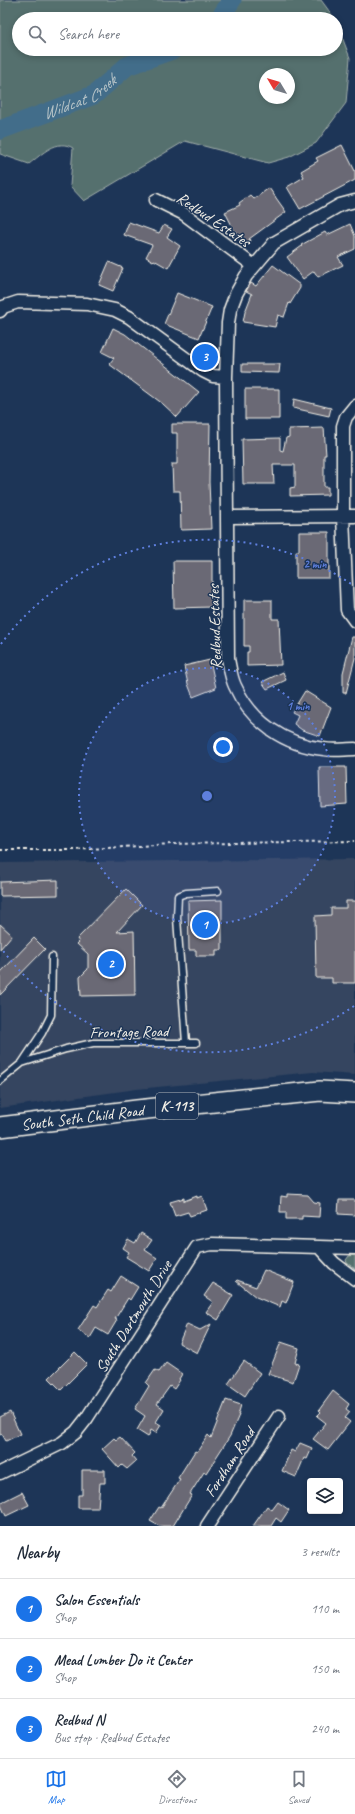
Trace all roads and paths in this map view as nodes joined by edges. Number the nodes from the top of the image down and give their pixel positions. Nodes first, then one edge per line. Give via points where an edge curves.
1 (156, 200) dead end
2 (355, 201) edge
3 (254, 266) junction
4 (0, 311) edge
5 (226, 377) junction
6 (355, 406) edge
7 (343, 516) junction
8 (355, 516) edge
9 (228, 517) junction
10 (355, 621) edge
11 (355, 749) edge
12 (355, 841) edge
13 (0, 850) edge
14 (218, 891) dead end
15 (52, 957) dead end
16 (196, 1043) dead end
17 (186, 1044) junction
18 (22, 1063) junction
19 (0, 1081) edge
20 (355, 1093) edge
21 (0, 1127) edge
22 (319, 1247) junction
23 (355, 1248) edge
24 (355, 1279) edge
25 (278, 1416) dead end
26 (0, 1473) edge
27 (207, 1526) edge

1 - 3 street, Redbud Estates via 184,214
2 - 3 street, Redbud Estates via 340,205 274,243
3 - 5 street, Redbud Estates via 236,294 230,310
4 - 5 street via 3,307 18,302 87,304 115,310 129,317 203,371 213,376
5 - 9 street, Redbud Estates
6 - 7 street via 346,417 344,426
7 - 8 street
7 - 9 street
7 - 10 street via 347,610
9 - 11 street, Redbud Estates via 228,659 234,686 260,722 283,738 325,750
12 - 13 path
14 - 17 lane via 178,896 177,918
15 - 18 lane via 51,1015
16 - 17 lane, Frontage Road
17 - 18 lane, Frontage Road via 94,1043
18 - 19 lane, Frontage Road
20 - 21 main road, South Seth Child Road / K-113 via 320,1091
22 - 23 street, South Dartmouth Drive
22 - 24 street
22 - 26 street, South Dartmouth Drive via 212,1244 197,1247 76,1432 62,1443
25 - 27 street, Fordham Road

